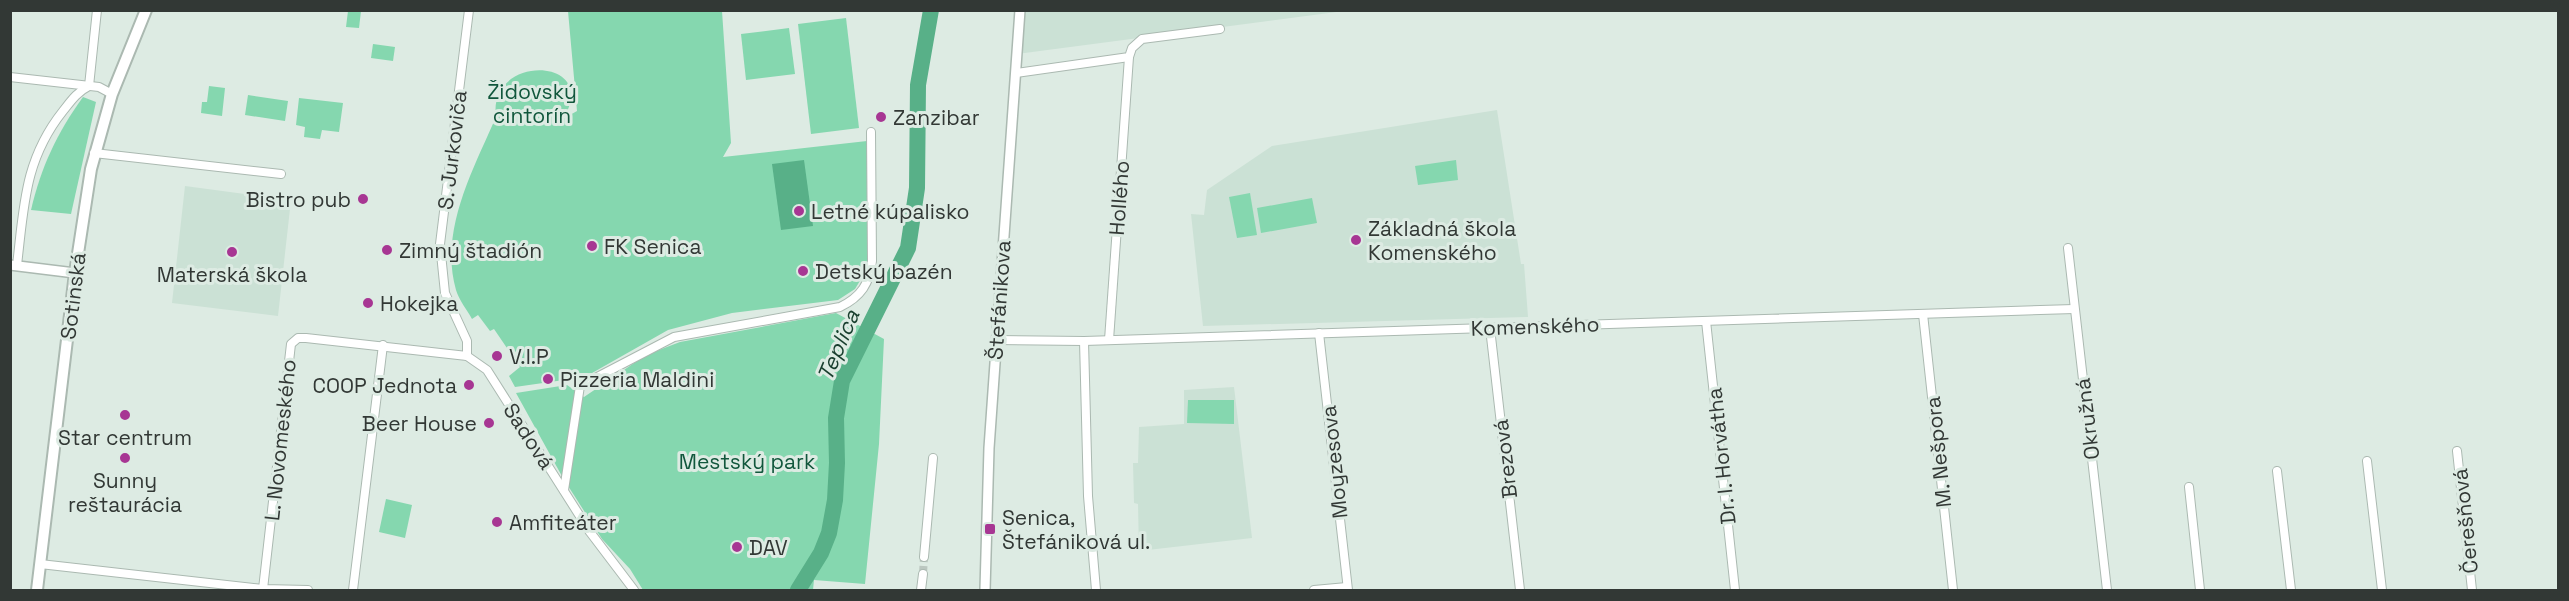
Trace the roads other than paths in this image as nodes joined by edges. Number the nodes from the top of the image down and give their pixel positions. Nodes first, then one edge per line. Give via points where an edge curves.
1 (96, 10) edge
2 (146, 10) edge
3 (469, 10) edge
4 (1020, 10) edge
5 (1220, 28) dead end
6 (1129, 57) junction
7 (1016, 73) junction
8 (10, 77) edge
9 (89, 86) junction
10 (112, 94) junction
11 (872, 132) dead end
12 (94, 153) junction
13 (281, 174) dead end
14 (2068, 248) dead end
15 (14, 265) edge
16 (75, 273) junction
17 (2074, 309) junction
18 (1923, 314) junction
19 (1706, 321) junction
20 (1490, 328) junction
21 (1319, 333) junction
22 (996, 339) junction
23 (1109, 340) junction
24 (1084, 341) junction
25 (383, 345) junction
26 (467, 356) junction
27 (2457, 450) dead end
28 (933, 458) dead end
29 (2367, 461) dead end
30 (2277, 471) dead end
31 (2189, 487) dead end
32 (564, 490) junction
33 (924, 557) tunnel mouth
34 (40, 564) junction
35 (923, 574) tunnel mouth
36 (263, 589) junction
37 (1348, 589) edge
38 (37, 591) edge
39 (308, 591) edge
40 (353, 591) edge
41 (634, 591) edge
42 (921, 591) edge
43 (985, 591) edge
44 (1096, 591) edge
45 (1314, 591) edge
46 (1520, 591) edge
47 (1736, 591) edge
48 (1953, 591) edge
49 (2106, 591) edge
50 (2200, 591) edge
51 (2291, 591) edge
52 (2382, 591) edge
53 (2472, 591) edge

1 - 9 street
2 - 10 main road, Sotinská
3 - 26 street, S. Jurkoviča via 440,244 445,293 467,341
4 - 7 street, Štefánikova
5 - 6 street via 1142,39
6 - 7 street
6 - 23 street, Hollého
7 - 22 street, Štefánikova
8 - 9 street
9 - 10 street
9 - 15 street via 79,91 41,144 28,177
10 - 12 main road, Sotinská
11 - 32 street via 872,261 863,290 840,307 674,337 580,386
12 - 13 street
12 - 16 main road, Sotinská
14 - 17 street, Okružná
15 - 16 street
16 - 34 main road, Sotinská
17 - 18 street, Komenského
17 - 49 street, Okružná
18 - 19 street, Komenského
18 - 48 street, M. Nešpora
19 - 20 street, Komenského
19 - 47 street, Dr. I. Horvátha
20 - 21 street, Komenského
20 - 46 street, Brezová
21 - 23 street, Komenského
21 - 37 street, Moyzesova
22 - 24 street, Komenského
22 - 43 street, Štefánikova
23 - 24 street, Komenského
24 - 44 street via 1088,496
25 - 26 street
25 - 36 street, L. Novomeského via 306,338 291,344
25 - 40 street
26 - 32 street, Sadová via 487,370
27 - 53 street, Čerešňová
28 - 33 street
29 - 52 street
30 - 51 street
31 - 50 street
32 - 41 street, Sadová
34 - 36 street
34 - 38 main road, Sotinská
35 - 42 street
36 - 39 street
37 - 45 street

